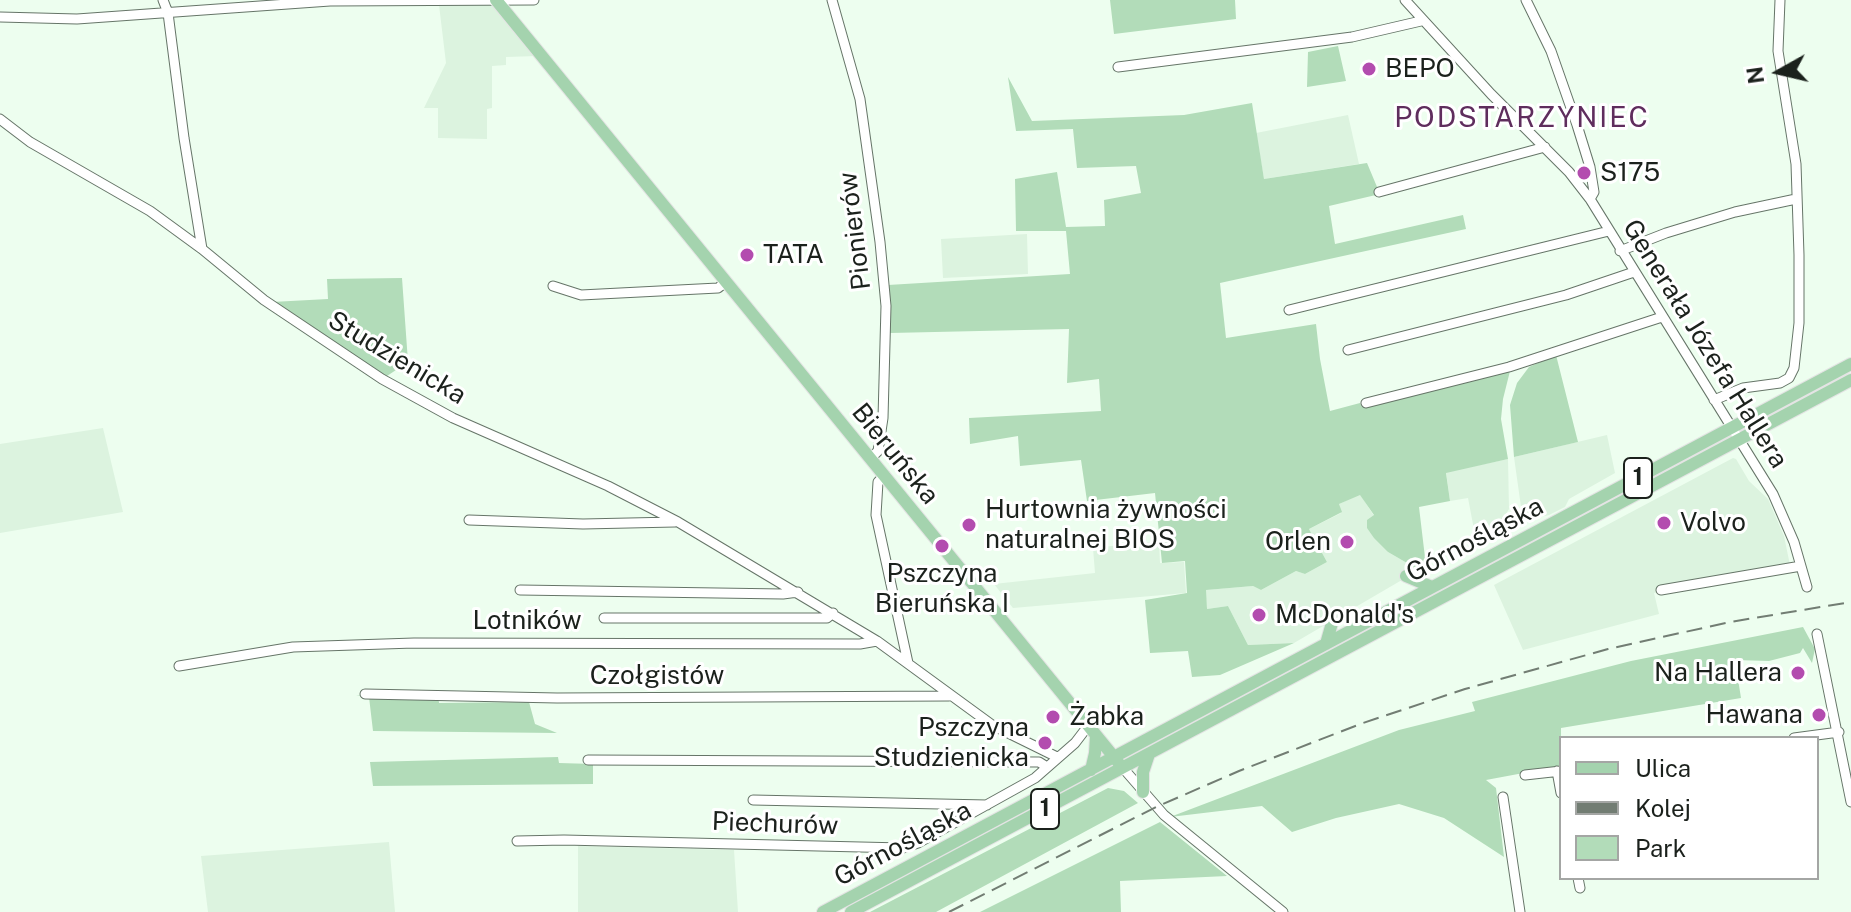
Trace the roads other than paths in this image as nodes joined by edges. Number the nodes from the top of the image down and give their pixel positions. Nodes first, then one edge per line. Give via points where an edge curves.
1 (163, 0) edge
2 (497, 0) edge
3 (534, 0) edge
4 (832, 0) edge
5 (1405, 0) edge
6 (1526, 0) edge
7 (1780, 0) edge
8 (168, 13) junction
9 (0, 17) edge
10 (1421, 21) junction
11 (1118, 67) dead end
12 (0, 119) edge
13 (1545, 147) junction
14 (1379, 192) dead end
15 (1590, 199) junction
16 (1796, 199) junction
17 (1609, 231) junction
18 (202, 249) junction
19 (1620, 251) junction
20 (1634, 272) junction
21 (726, 282) junction
22 (553, 286) dead end
23 (1289, 310) dead end
24 (1662, 317) junction
25 (1348, 350) dead end
26 (1851, 364) edge
27 (1851, 380) edge
28 (1714, 400) junction
29 (1366, 403) dead end
30 (1731, 428) junction
31 (1739, 440) junction
32 (871, 458) junction
33 (885, 475) junction
34 (469, 520) dead end
35 (678, 522) junction
36 (1801, 566) junction
37 (1406, 576) dead end
38 (1432, 587) junction
39 (1807, 587) dead end
40 (520, 590) dead end
41 (1661, 590) dead end
42 (798, 592) junction
43 (833, 613) junction
44 (1330, 617) dead end
45 (604, 618) dead end
46 (1817, 634) dead end
47 (877, 641) junction
48 (1326, 644) junction
49 (908, 663) junction
50 (179, 666) dead end
51 (365, 694) dead end
52 (949, 696) junction
53 (1092, 731) junction
54 (1843, 736) edge
55 (1819, 737) edge
56 (1149, 754) junction
57 (1057, 757) junction
58 (588, 760) dead end
59 (1118, 763) junction
60 (1047, 767) junction
61 (1091, 770) junction
62 (1559, 771) edge
63 (1525, 775) dead end
64 (1143, 792) junction
65 (1503, 797) dead end
66 (753, 800) dead end
67 (1851, 802) edge
68 (991, 805) junction
69 (517, 841) dead end
70 (823, 912) edge
71 (851, 912) edge
72 (1283, 912) edge
73 (1520, 912) edge

1 - 8 street
2 - 3 street
2 - 8 street via 330,1
2 - 21 main road, Bieruńska
4 - 32 street, Pionierów via 860,99 886,306 883,418 878,451
5 - 10 street, Generała Józefa Hallera
6 - 15 street via 1577,125 1594,192
7 - 16 street via 1778,51
8 - 9 street
8 - 18 street
10 - 11 street via 1333,40
10 - 13 street, Generała Józefa Hallera
12 - 18 street, Studzienicka
13 - 14 street
13 - 15 street, Generała Józefa Hallera
15 - 17 street, Generała Józefa Hallera
16 - 19 street via 1735,212
16 - 28 street via 1800,290 1794,368 1780,383 1743,388
17 - 19 street, Generała Józefa Hallera
17 - 23 street
18 - 35 street, Studzienicka via 264,300 382,379 453,418
19 - 20 street, Generała Józefa Hallera
20 - 24 street, Generała Józefa Hallera
20 - 25 street via 1566,295
21 - 22 street via 718,288 581,295
21 - 32 main road, Bieruńska
24 - 28 street, Generała Józefa Hallera
24 - 29 street via 1509,367
26 - 30 main road, Górnośląska / 1
27 - 31 main road, Górnośląska / 1
28 - 30 street, Generała Józefa Hallera
30 - 31 street, Generała Józefa Hallera
30 - 38 main road, Górnośląska / 1
31 - 36 street, Generała Józefa Hallera via 1782,510
31 - 56 main road, Górnośląska / 1
32 - 33 main road, Bieruńska
33 - 49 street via 878,482 876,515
33 - 53 main road, Bieruńska
34 - 35 street
35 - 42 street, Studzienicka
36 - 39 street, Generała Józefa Hallera
36 - 41 street
37 - 38 main road
38 - 48 main road, Górnośląska / 1
40 - 42 street
42 - 43 street, Studzienicka
43 - 45 street, Lotników via 827,618
43 - 47 street, Studzienicka
44 - 48 main road
46 - 54 street
47 - 49 street, Studzienicka
47 - 50 street, Lotników via 293,647
48 - 59 main road, Górnośląska / 1
49 - 52 street, Studzienicka
51 - 52 street, Czołgistów
52 - 57 street, Studzienicka via 992,725
53 - 57 street, Piechurów
53 - 59 main road, Bieruńska
53 - 61 main road
54 - 55 street
54 - 67 street
56 - 59 main road, Górnośląska / 1
56 - 64 main road
57 - 60 street, Piechurów
58 - 60 street via 1039,762
59 - 61 main road, Górnośląska / 1
59 - 64 street, Bieruńska
59 - 71 main road, Górnośląska / 1
60 - 68 street, Piechurów
61 - 70 main road, Górnośląska / 1
62 - 63 street
64 - 72 street, Bieruńska via 1173,823
65 - 73 street
66 - 68 street
68 - 69 street, Piechurów via 918,843 889,849

